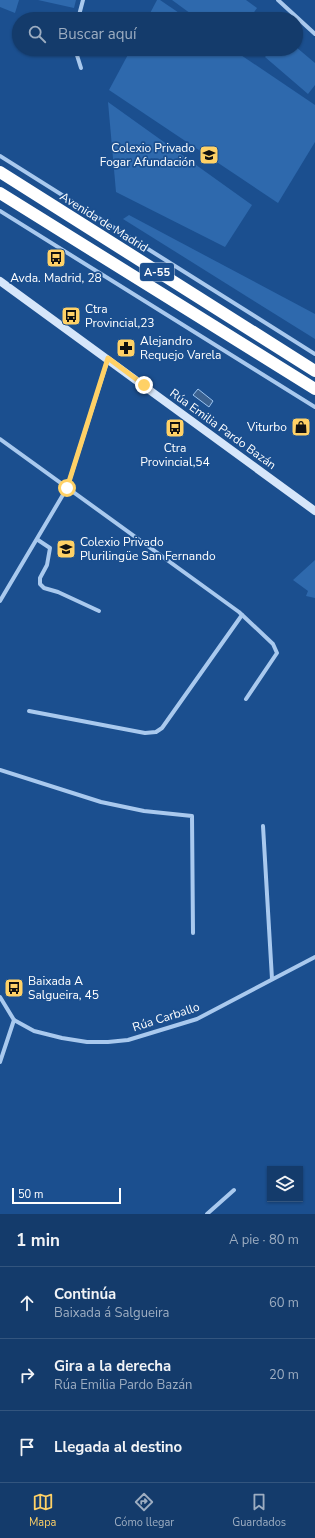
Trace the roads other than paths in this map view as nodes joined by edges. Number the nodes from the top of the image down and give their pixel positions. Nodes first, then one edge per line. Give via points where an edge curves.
1 (83, 0) edge
2 (278, 0) edge
3 (80, 12) edge
4 (291, 12) edge
5 (303, 23) edge
6 (315, 34) edge
7 (77, 56) edge
8 (81, 68) dead end
9 (0, 156) edge
10 (0, 172) edge
11 (0, 193) edge
12 (0, 211) edge
13 (0, 281) edge
14 (315, 354) edge
15 (108, 358) junction
16 (315, 371) edge
17 (315, 390) edge
18 (315, 406) edge
19 (0, 439) edge
20 (67, 488) junction
21 (315, 511) edge
22 (38, 540) junction
23 (0, 602) edge
24 (99, 611) dead end
25 (241, 614) junction
26 (246, 699) dead end
27 (29, 711) dead end
28 (0, 770) edge
29 (263, 826) dead end
30 (193, 933) dead end
31 (315, 957) edge
32 (272, 979) junction
33 (0, 997) edge
34 (14, 1020) junction
35 (0, 1062) edge
36 (234, 1190) dead end
37 (207, 1214) edge

1 - 3 street
2 - 4 street
5 - 6 street
7 - 8 street
9 - 14 street
10 - 16 highway, Avenida de Madrid / A-55
11 - 17 highway, A-55
12 - 18 street
13 - 15 street, Rúa Emilia Pardo Bazán
15 - 20 street
15 - 21 street, Rúa Emilia Pardo Bazán
19 - 20 street
20 - 22 street
20 - 25 street
22 - 23 street
22 - 24 street via 50,548 40,584
25 - 26 street via 273,644 277,653
25 - 27 street via 162,728 156,732 145,733
28 - 30 street via 102,802 144,811 192,816
29 - 32 street
31 - 32 street, Rúa Carballo
32 - 34 street, Rúa Carballo via 197,1019 128,1040 94,1042 62,1038 34,1031
33 - 34 street
34 - 35 street
36 - 37 street

